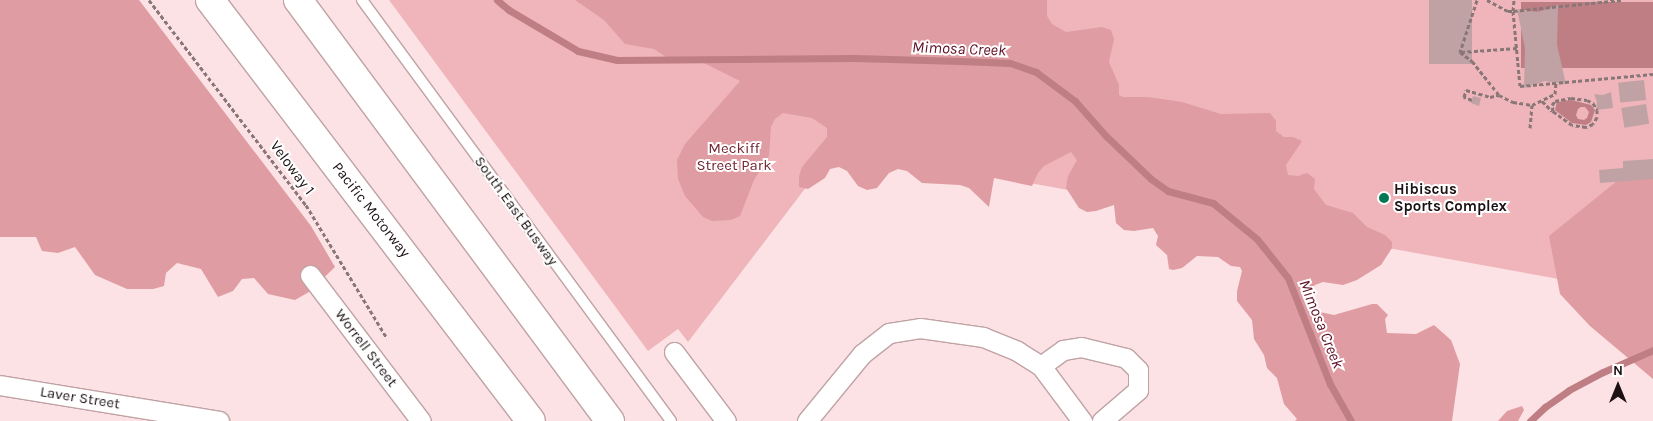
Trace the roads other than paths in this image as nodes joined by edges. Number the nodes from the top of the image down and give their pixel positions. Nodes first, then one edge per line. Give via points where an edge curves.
1 (210, 0) edge
2 (298, 0) edge
3 (362, 0) edge
4 (310, 276) dead end
5 (674, 352) dead end
6 (1041, 366) junction
7 (0, 385) edge
8 (219, 421) edge
9 (421, 421) edge
10 (531, 421) edge
11 (610, 421) edge
12 (671, 421) edge
13 (726, 421) edge
14 (807, 421) edge
15 (1082, 421) edge
16 (1102, 421) edge

1 - 10 highway, Pacific Motorway
2 - 11 highway
3 - 12 lane, South East Busway
4 - 9 street, Worrell Street
5 - 13 street
6 - 14 street via 1017,351 983,337 920,328 889,333 862,354
6 - 15 street
6 - 16 street via 1063,350 1081,347 1126,358 1138,370 1138,390
7 - 8 street, Laver Street

